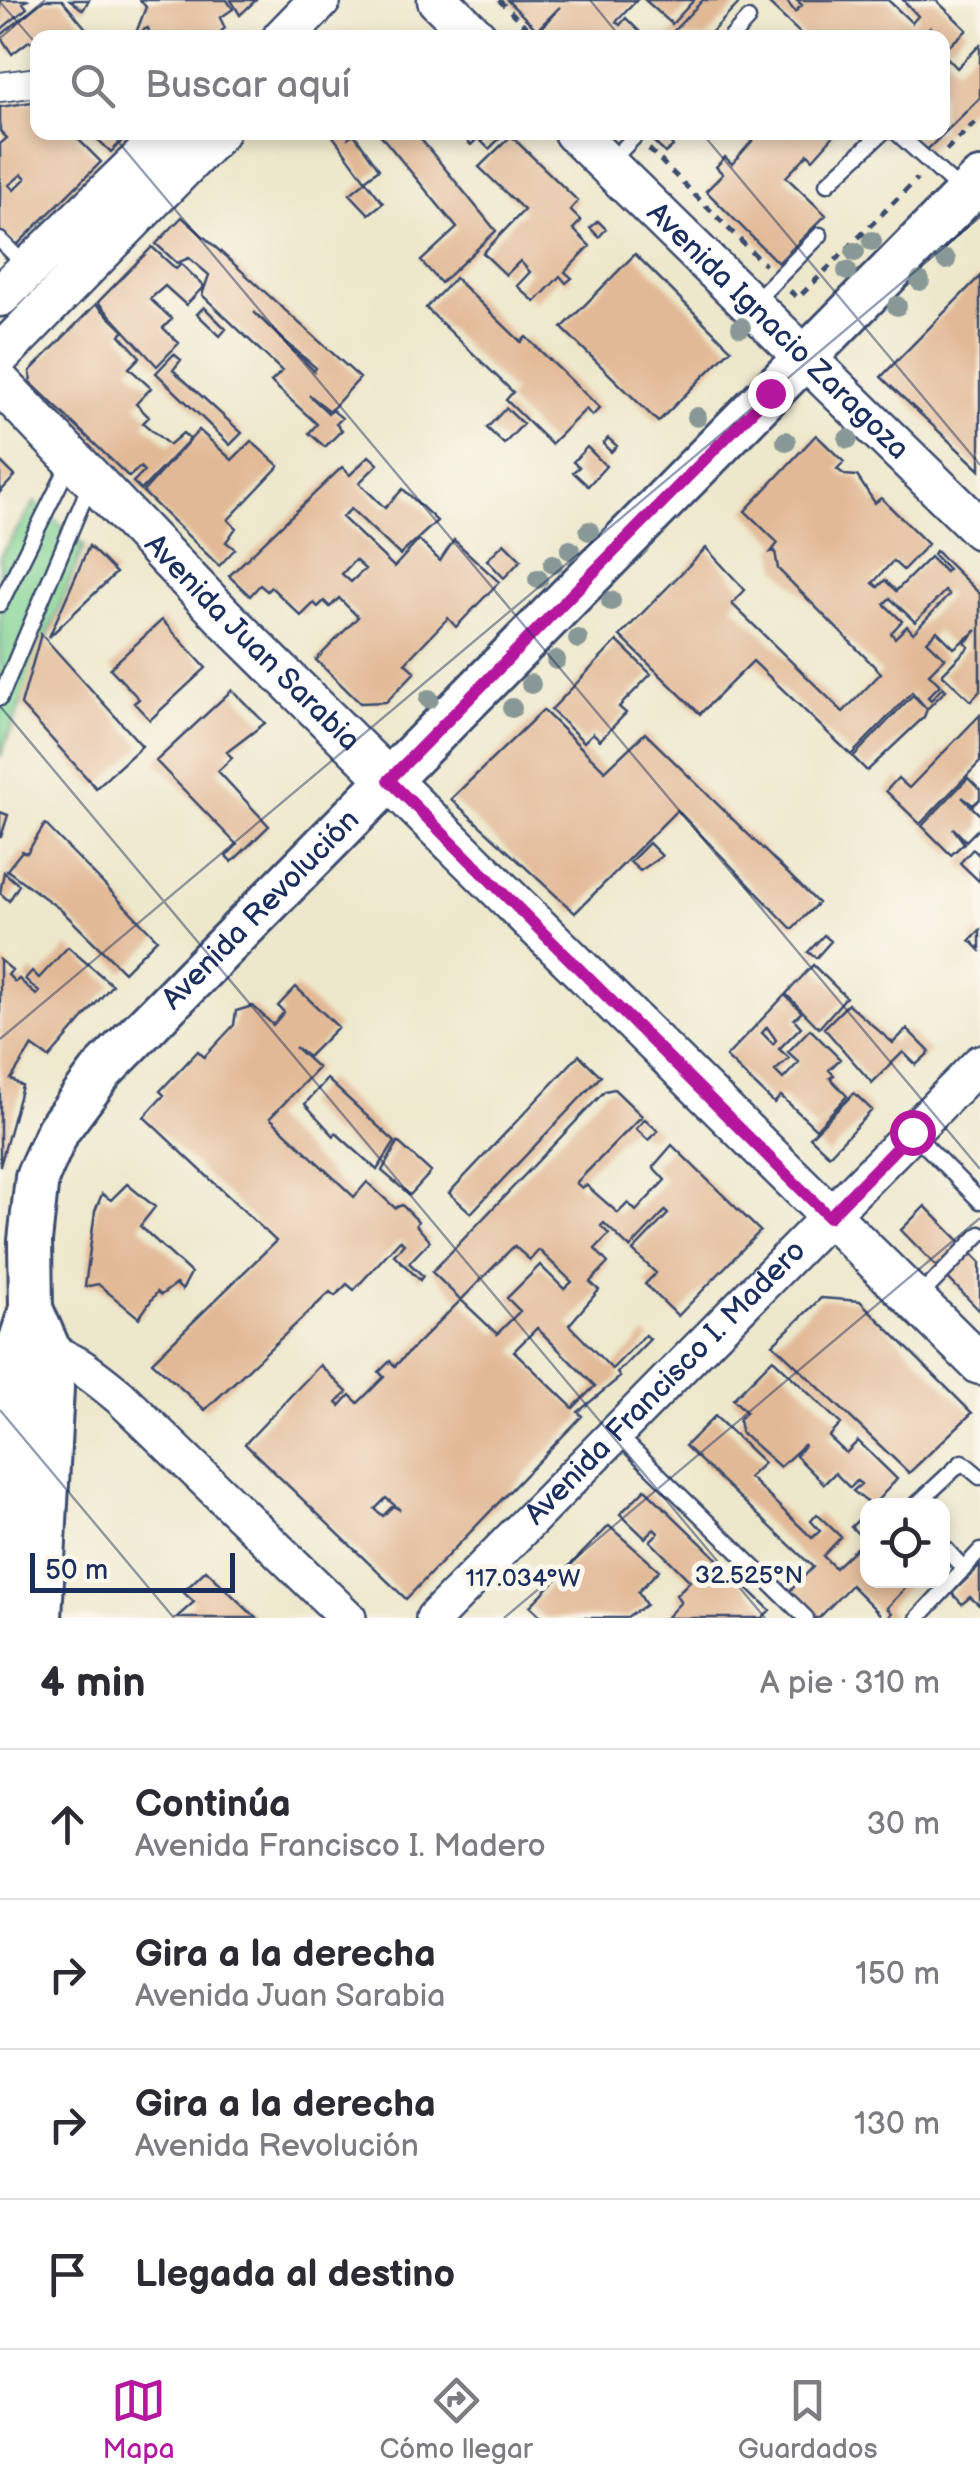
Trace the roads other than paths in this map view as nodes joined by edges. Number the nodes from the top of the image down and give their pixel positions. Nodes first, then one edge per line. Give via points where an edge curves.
1 (320, 0) edge
2 (438, 0) edge
3 (748, 19) dead end
4 (291, 30) edge
5 (469, 30) edge
6 (738, 30) edge
7 (30, 83) edge
8 (0, 87) edge
9 (163, 140) edge
10 (208, 140) edge
11 (582, 140) edge
12 (631, 140) edge
13 (875, 140) edge
14 (905, 140) edge
15 (607, 165) junction
16 (827, 184) dead end
17 (972, 187) edge
18 (100, 228) junction
19 (820, 235) dead end
20 (0, 240) edge
21 (14, 282) edge
22 (769, 287) junction
23 (0, 355) edge
24 (805, 357) junction
25 (0, 383) edge
26 (82, 469) junction
27 (980, 530) edge
28 (0, 604) edge
29 (0, 698) edge
30 (389, 780) junction
31 (980, 1064) edge
32 (912, 1132) junction
33 (980, 1201) edge
34 (829, 1217) junction
35 (980, 1234) edge
36 (915, 1301) junction
37 (980, 1364) edge
38 (21, 1365) edge
39 (616, 1433) junction
40 (980, 1478) edge
41 (924, 1498) edge
42 (5, 1539) edge
43 (980, 1551) edge
44 (950, 1554) edge
45 (964, 1569) junction
46 (8, 1618) edge
47 (40, 1618) edge
48 (348, 1618) edge
49 (434, 1618) edge
50 (806, 1618) edge
51 (918, 1618) edge

1 - 4 main road
2 - 5 main road
3 - 6 lane
7 - 8 street
9 - 18 main road
10 - 18 main road
11 - 15 main road, Avenida Ignacio Zaragoza
12 - 15 lane
13 - 16 lane
14 - 17 lane
15 - 22 main road, Avenida Ignacio Zaragoza
17 - 24 main road, Avenida Revolución
18 - 21 main road
18 - 23 main road
19 - 22 lane
20 - 21 lane
22 - 24 main road, Avenida Ignacio Zaragoza
24 - 27 main road, Avenida Ignacio Zaragoza
24 - 30 main road, Avenida Revolución
25 - 26 main road, Avenida Juan Sarabia
26 - 28 lane
26 - 29 lane
26 - 30 main road, Avenida Juan Sarabia
30 - 34 main road, Avenida Juan Sarabia
30 - 38 main road, Avenida Revolución via 102,1070 58,1130 37,1176 31,1309
31 - 32 street, Avenida Francisco I. Madero
32 - 33 lane
32 - 34 street, Avenida Francisco I. Madero
34 - 36 main road, Avenida Juan Sarabia
34 - 39 street, Avenida Francisco I. Madero
35 - 36 lane
36 - 37 main road, Avenida Juan Sarabia
38 - 42 main road
38 - 47 main road via 52,1388
38 - 48 street via 86,1369
39 - 49 street, Avenida Francisco I. Madero
39 - 50 lane
40 - 41 lane via 962,1462
42 - 46 main road
43 - 45 lane
44 - 45 lane
45 - 51 lane

